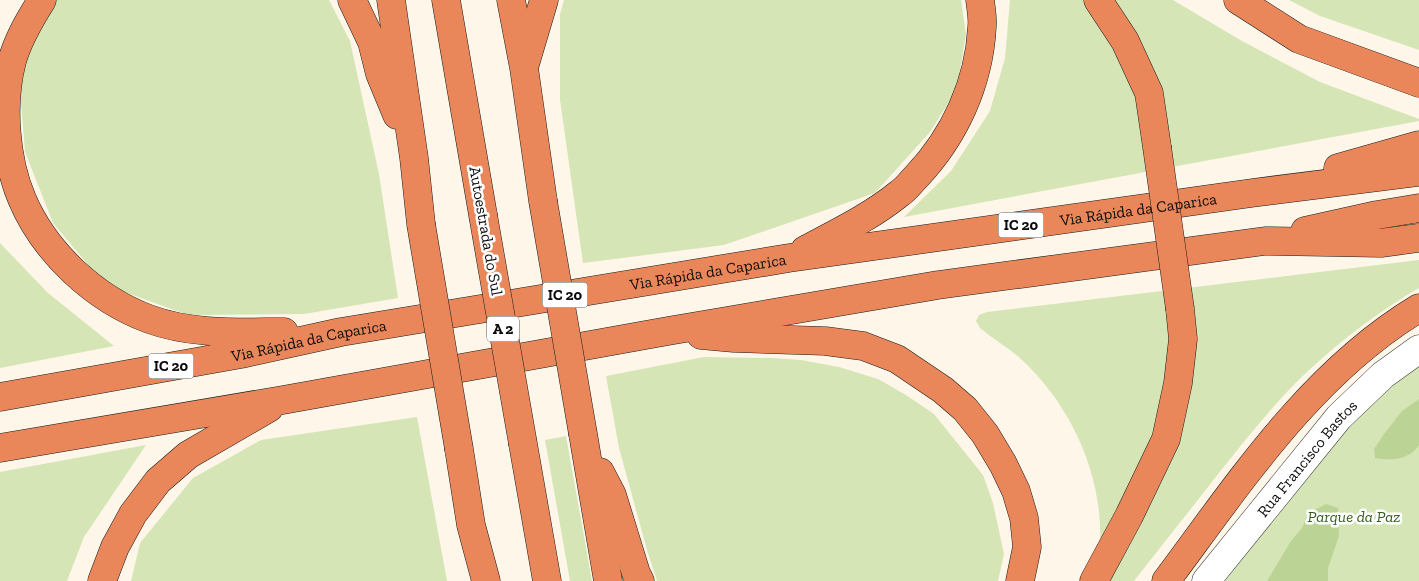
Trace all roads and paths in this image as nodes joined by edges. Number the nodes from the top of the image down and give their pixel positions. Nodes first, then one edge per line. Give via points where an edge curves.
1 (42, 0) edge
2 (352, 0) edge
3 (391, 0) edge
4 (446, 0) edge
5 (511, 0) edge
6 (544, 0) edge
7 (980, 0) edge
8 (1098, 0) edge
9 (1238, 0) edge
10 (524, 68) junction
11 (1417, 81) edge
12 (1419, 145) edge
13 (414, 158) junction
14 (1419, 172) edge
15 (1252, 193) junction
16 (1419, 208) edge
17 (1419, 238) edge
18 (1265, 240) junction
19 (789, 258) junction
20 (1419, 308) edge
21 (668, 331) junction
22 (341, 332) junction
23 (1419, 349) edge
24 (0, 397) edge
25 (283, 400) junction
26 (585, 440) junction
27 (0, 448) edge
28 (471, 525) junction
29 (102, 581) edge
30 (472, 581) edge
31 (486, 581) edge
32 (547, 581) edge
33 (608, 581) edge
34 (640, 581) edge
35 (1020, 581) edge
36 (1094, 581) edge
37 (1166, 581) edge
38 (1206, 581) edge

1 - 22 highway via 12,61 6,98 7,131 12,167 22,199 40,232 61,258 87,284 119,305 149,319 182,328 215,332
2 - 13 highway via 372,42 380,74
3 - 13 highway
4 - 32 highway, Autoestrada do Sul / A 2, bridge
5 - 10 highway
6 - 10 highway
7 - 19 highway via 983,25 977,66 966,102 930,162 901,193
8 - 36 highway, bridge via 1125,41 1149,93 1182,339 1178,383 1166,439
9 - 11 highway via 1299,39
10 - 26 highway, bridge via 543,201
12 - 15 highway
13 - 28 highway, bridge via 421,224
14 - 15 highway, Via Rápida da Caparica / IC 20
15 - 19 highway, Via Rápida da Caparica / IC 20
16 - 18 highway
17 - 18 highway via 1381,243
18 - 21 highway via 938,286
19 - 22 highway, Via Rápida da Caparica / IC 20
20 - 37 highway via 1359,352 1294,415
21 - 25 highway
21 - 35 highway via 863,346 897,359 943,390 965,408 985,434 1016,491 1028,547
22 - 24 highway, Via Rápida da Caparica / IC 20 via 241,354
23 - 38 street, Rua Francisco Bastos via 1383,375 1339,417
25 - 27 highway
25 - 29 highway via 188,455 158,481 133,514
26 - 33 highway
26 - 34 highway via 612,495
28 - 30 highway
28 - 31 highway

